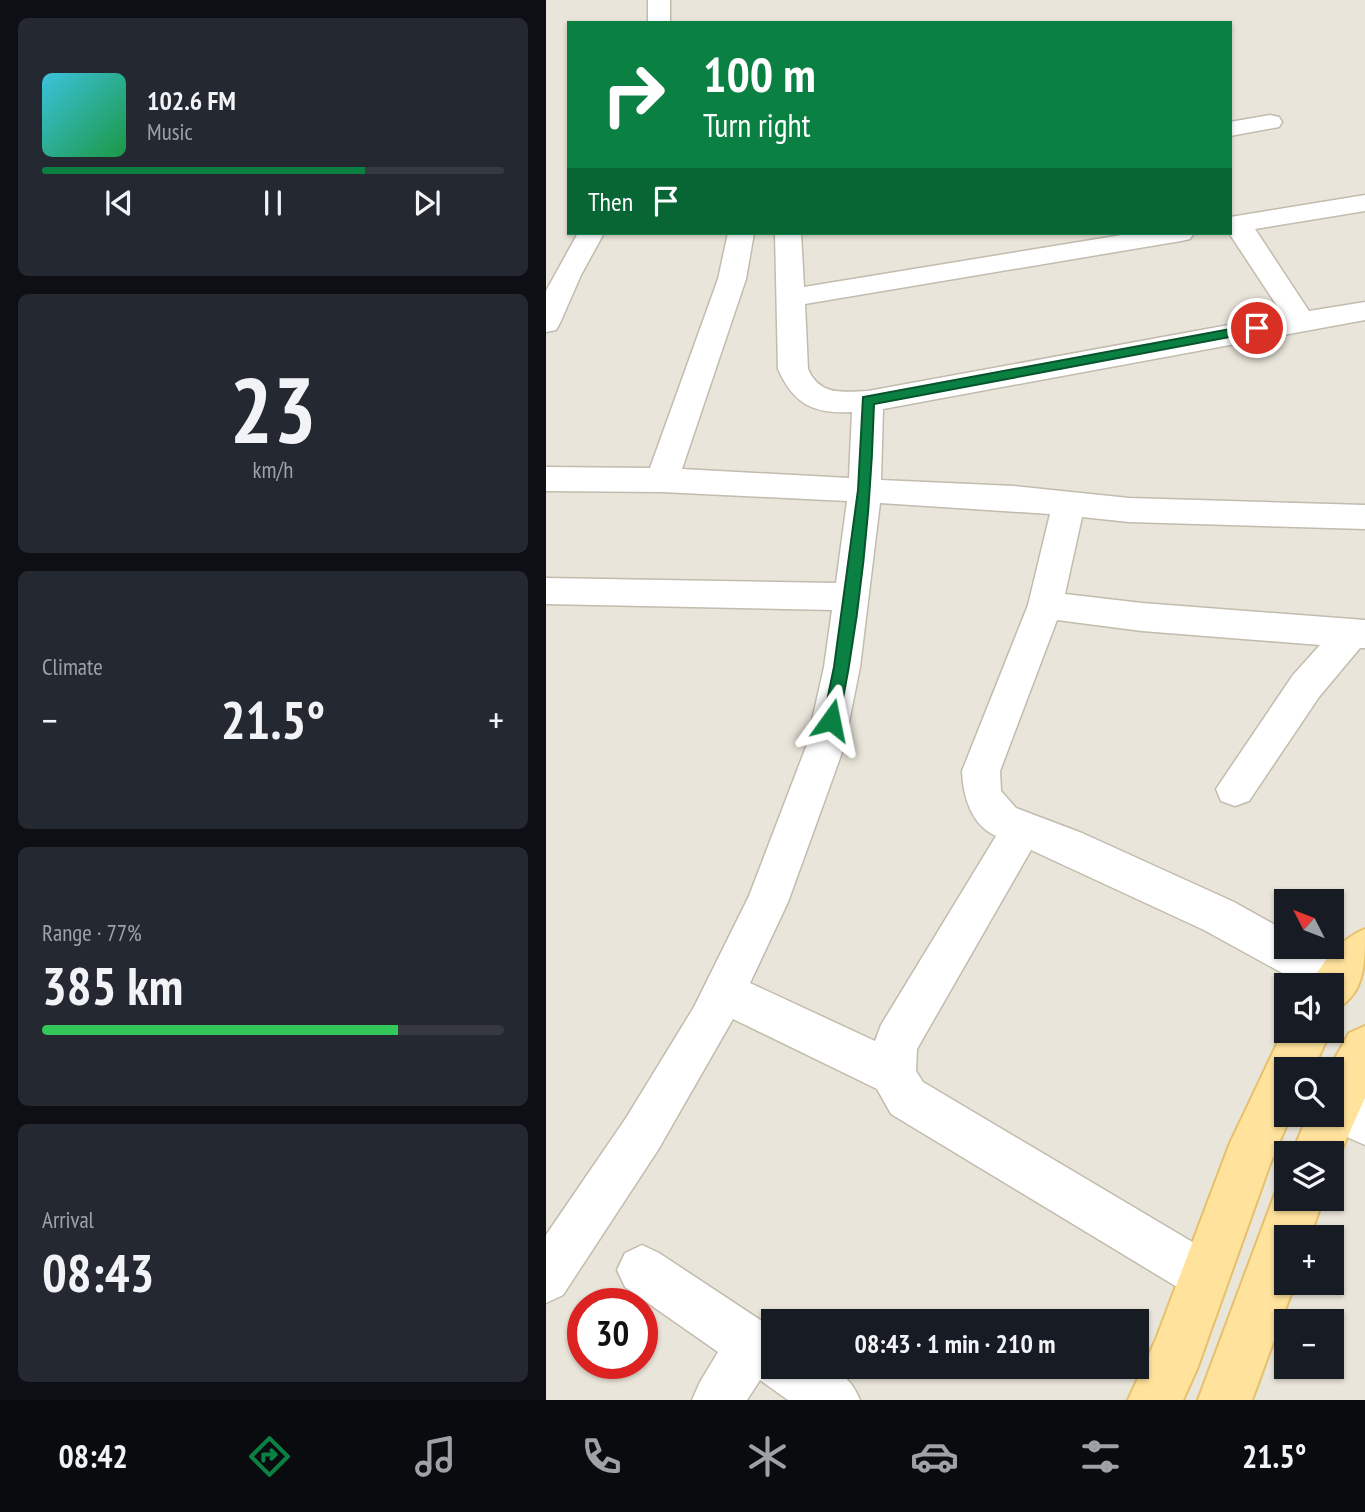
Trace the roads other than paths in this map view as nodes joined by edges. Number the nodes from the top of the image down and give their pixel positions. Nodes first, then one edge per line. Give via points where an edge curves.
1 (659, 0) edge
2 (659, 21) edge
3 (1270, 122) dead end
4 (1232, 129) edge
5 (1365, 202) edge
6 (1234, 224) edge
7 (590, 235) edge
8 (741, 235) edge
9 (788, 235) edge
10 (1155, 235) edge
11 (1036, 244) edge
12 (790, 298) junction
13 (1365, 311) edge
14 (1301, 321) junction
15 (546, 323) edge
16 (868, 418) junction
17 (546, 480) edge
18 (662, 480) junction
19 (865, 490) junction
20 (1069, 504) junction
21 (1365, 517) edge
22 (546, 591) edge
23 (851, 597) junction
24 (1045, 605) junction
25 (1359, 633) edge
26 (1235, 789) dead end
27 (1022, 830) junction
28 (1344, 973) edge
29 (723, 992) junction
30 (1365, 1049) edge
31 (893, 1073) junction
32 (1274, 1100) edge
33 (1353, 1109) edge
34 (1326, 1141) edge
35 (1294, 1211) edge
36 (642, 1270) dead end
37 (1204, 1276) junction
38 (546, 1278) edge
39 (761, 1351) edge
40 (761, 1364) edge
41 (803, 1379) edge
42 (1230, 1397) edge
43 (718, 1400) edge
44 (834, 1400) edge
45 (1155, 1400) edge

1 - 2 street
3 - 4 street
5 - 6 street
6 - 14 street
7 - 15 street
8 - 18 street via 732,279
9 - 12 street
10 - 11 street
11 - 12 street
12 - 16 street via 793,369 805,392
13 - 14 street
14 - 16 street
16 - 19 street
17 - 18 street
18 - 19 street
19 - 20 street
19 - 23 street
20 - 21 street
20 - 24 street
22 - 23 street
23 - 29 street via 825,747 766,902
24 - 25 street
24 - 27 street via 981,771 989,807
25 - 26 street via 1306,686
27 - 28 street via 1068,846
27 - 31 street via 897,1041
29 - 31 street
29 - 38 street via 642,1134
30 - 33 main road
31 - 37 street via 896,1086 907,1098
32 - 37 main road
33 - 34 main road
35 - 42 main road
36 - 39 street
37 - 45 main road
40 - 43 street
41 - 44 street

